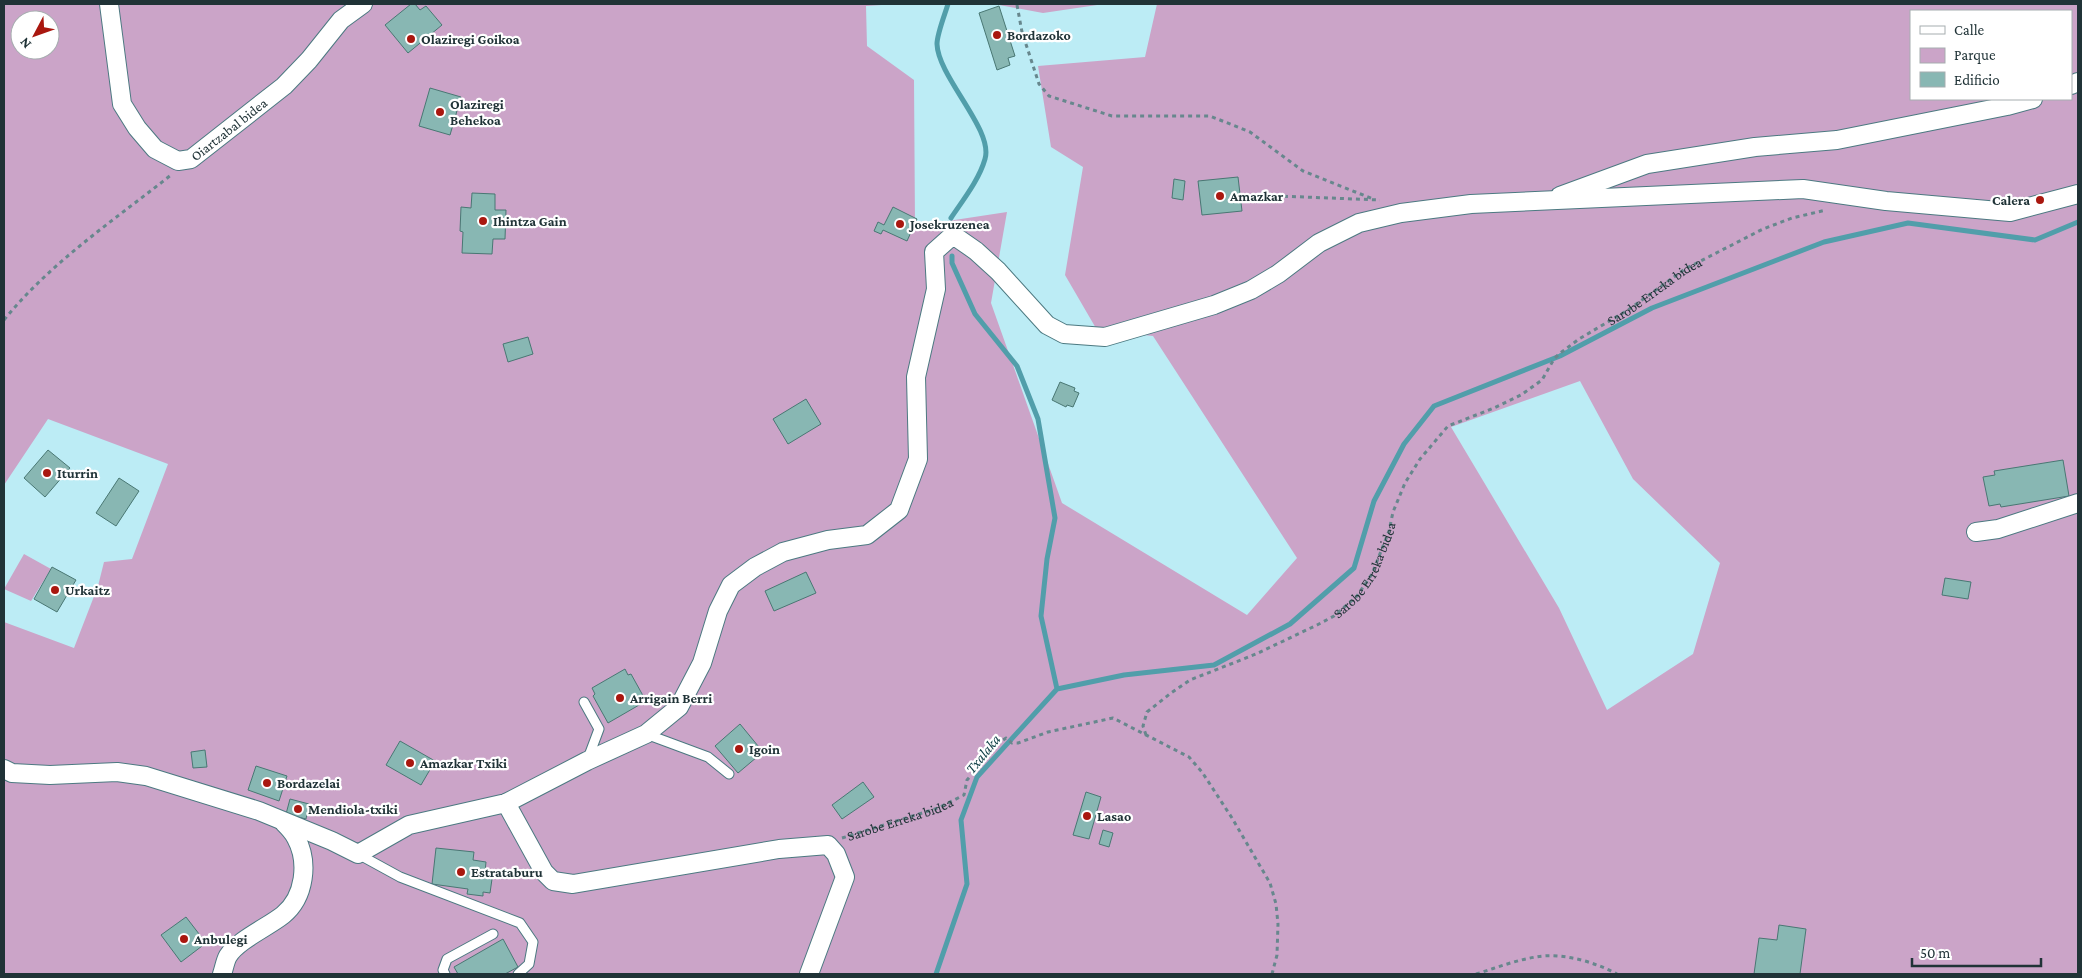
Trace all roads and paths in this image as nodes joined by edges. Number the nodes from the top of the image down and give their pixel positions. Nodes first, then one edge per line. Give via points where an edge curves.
1 (109, 4) edge
2 (363, 4) edge
3 (1017, 5) edge
4 (2029, 100) edge
5 (191, 159) junction
6 (2078, 194) edge
7 (1252, 195) dead end
8 (1373, 199) junction
9 (1546, 201) junction
10 (1832, 209) dead end
11 (1401, 213) junction
12 (4, 320) edge
13 (2078, 503) edge
14 (1976, 532) dead end
15 (584, 702) dead end
16 (646, 734) junction
17 (1146, 735) junction
18 (587, 761) junction
19 (4, 769) edge
20 (729, 774) dead end
21 (506, 803) junction
22 (283, 822) junction
23 (818, 846) junction
24 (358, 854) junction
25 (493, 934) dead end
26 (222, 974) edge
27 (445, 974) edge
28 (518, 974) edge
29 (809, 974) edge
30 (1272, 974) edge
31 (1476, 974) edge
32 (1617, 974) edge

1 - 5 street, Oiartzabal bidea via 122,104 136,128 155,149 178,161
2 - 5 street, Oiartzabal bidea via 341,20 284,86
3 - 8 path via 1039,84 1049,96 1112,116 1210,116 1250,132 1303,171
4 - 9 street via 1837,140 1647,164
5 - 12 path via 40,278
6 - 9 street via 2010,212 1803,190
7 - 8 path
8 - 11 path via 1393,201
9 - 11 street via 1471,204
10 - 17 path, Sarobe Erreka bidea via 1792,218 1764,229 1685,269 1559,354 1542,380 1521,395 1448,426 1405,483 1372,574 1357,596 1317,626 1199,676 1177,689 1147,712 1143,726
11 - 16 street via 1359,223 1319,243 1251,290 1214,305 1105,337 1064,334 1047,325 998,271 953,235 934,252 936,289 916,377 918,460 899,510 867,535 828,540 783,552 731,585 718,611 702,663 679,707
13 - 14 street via 1998,529
15 - 18 lane via 599,729
16 - 18 street
16 - 20 lane via 708,757
17 - 23 path, Sarobe Erreka bidea via 1113,718 1056,730 1018,743 1006,738 985,753 967,780 964,795 938,808
17 - 30 path via 1190,757 1257,858 1276,904 1277,956
18 - 21 street
19 - 22 street via 12,773 50,776 117,772 146,776 251,808
21 - 23 street via 544,872 553,881 574,884 778,849
21 - 24 street via 409,825
22 - 24 street
22 - 26 street via 296,838 302,857 304,874 299,894 284,914 245,940 228,956
23 - 29 street via 828,845 836,854 845,877
24 - 28 lane via 400,877 520,923 533,942 529,964
25 - 27 lane via 447,959 443,970
31 - 32 path via 1537,956 1577,959

